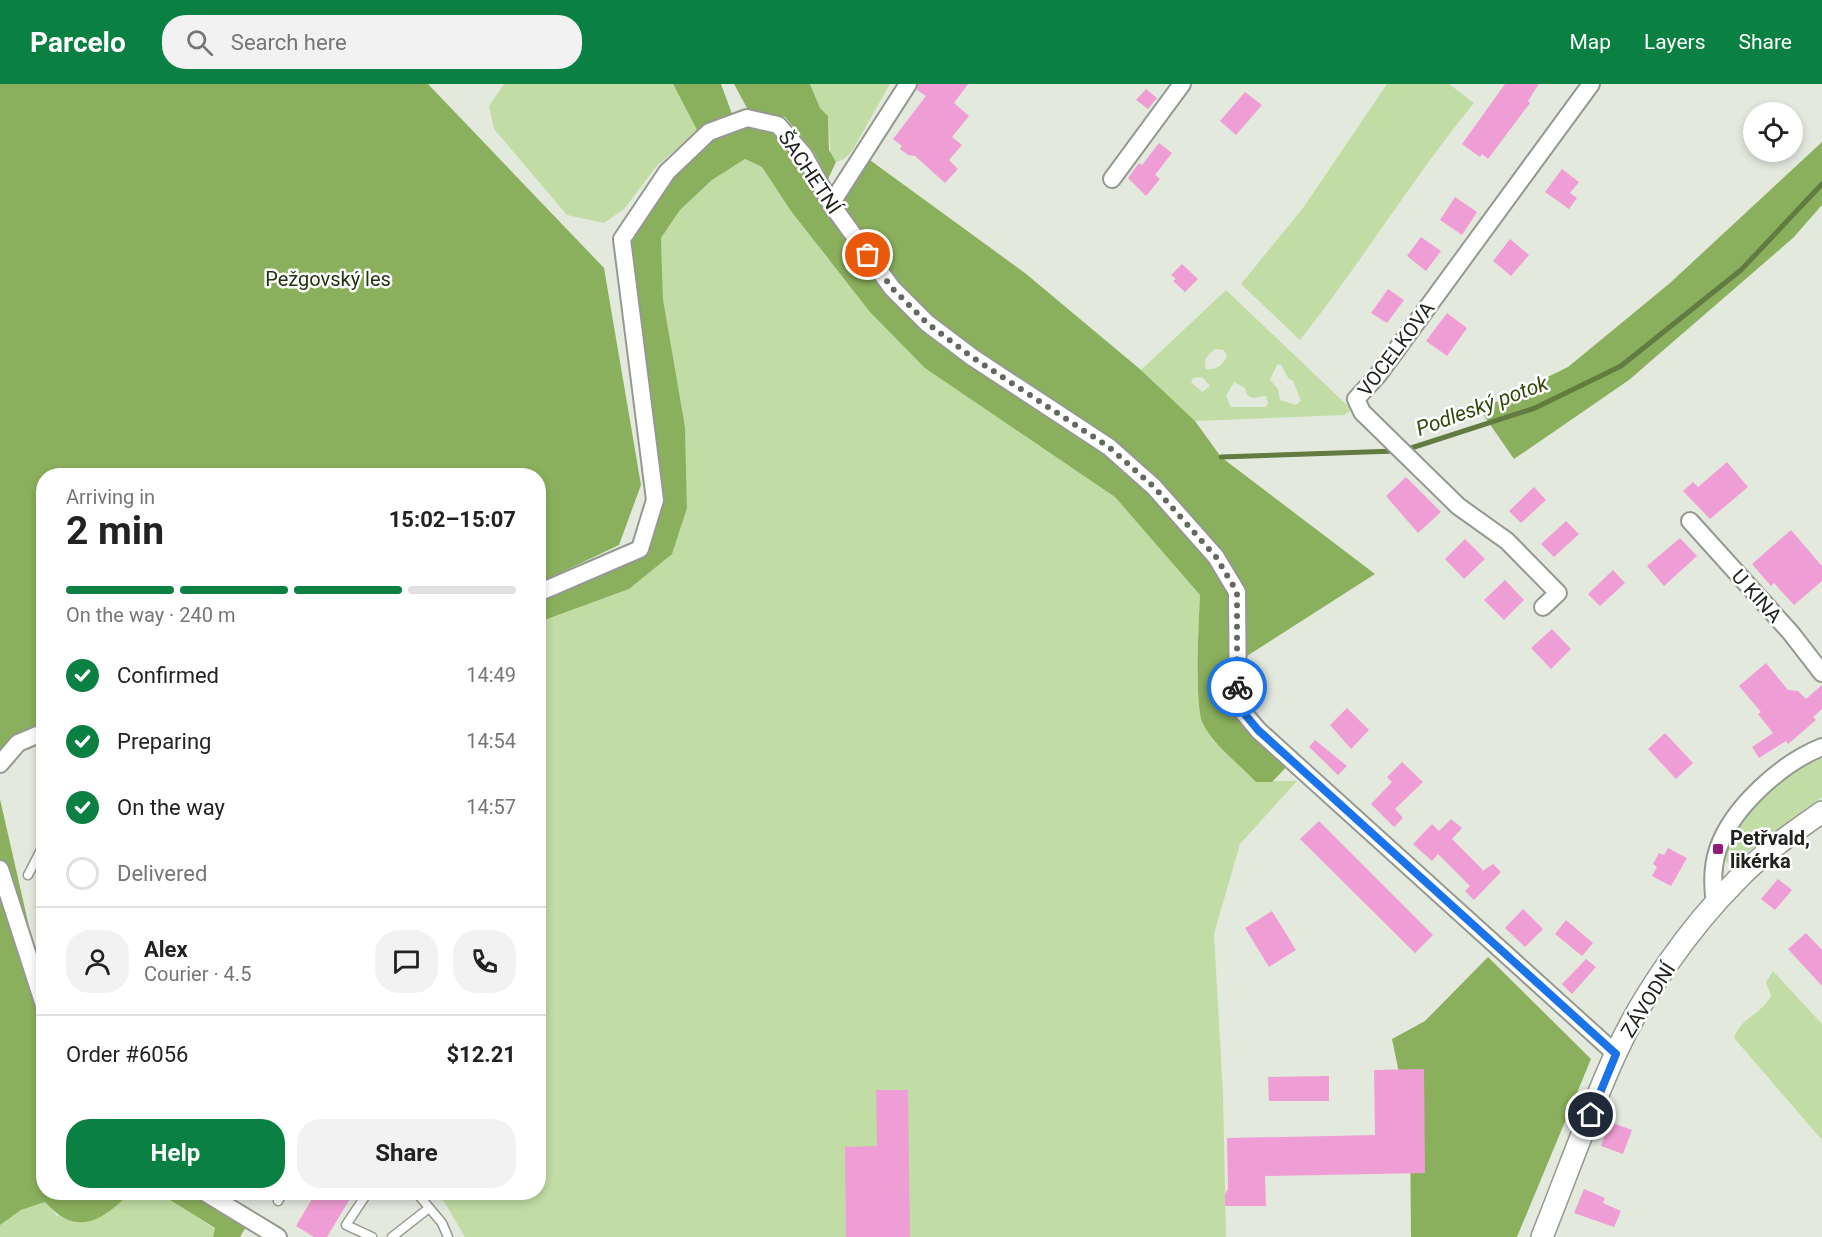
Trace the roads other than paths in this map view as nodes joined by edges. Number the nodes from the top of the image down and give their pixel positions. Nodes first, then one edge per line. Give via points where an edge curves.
1 (908, 84) edge
2 (1182, 84) edge
3 (1591, 84) edge
4 (1112, 179) dead end
5 (831, 204) junction
6 (1690, 520) dead end
7 (546, 590) edge
8 (1543, 607) dead end
9 (1822, 673) edge
10 (36, 735) edge
11 (1822, 747) edge
12 (0, 764) edge
13 (1822, 812) edge
14 (36, 860) edge
15 (0, 869) edge
16 (28, 875) dead end
17 (1715, 904) junction
18 (36, 980) edge
19 (1616, 1054) junction
20 (217, 1200) edge
21 (363, 1200) edge
22 (422, 1200) edge
23 (429, 1208) junction
24 (278, 1237) edge
25 (372, 1237) edge
26 (392, 1237) edge
27 (448, 1237) edge
28 (1542, 1237) edge

1 - 5 street
2 - 4 street
3 - 8 street, VOCELKOVA via 1378,375 1356,399 1362,412 1458,506 1507,541 1558,592
5 - 7 street, ŠACHETNÍ via 804,155 778,124 747,118 709,132 667,172 622,239 656,500 640,549
5 - 19 street, ŠACHETNÍ via 892,288 927,323 1109,447 1154,487 1216,557 1237,592 1238,706 1258,730
6 - 9 street, U KINA
10 - 12 street via 18,743
11 - 17 street via 1776,774 1728,829 1713,872
13 - 17 street, ZÁVODNÍ via 1762,856
14 - 16 lane
15 - 18 street
17 - 19 street, ZÁVODNÍ via 1662,976
19 - 28 street, ZÁVODNÍ
20 - 24 street
21 - 25 lane via 346,1225
22 - 23 lane
23 - 26 lane
23 - 27 lane

